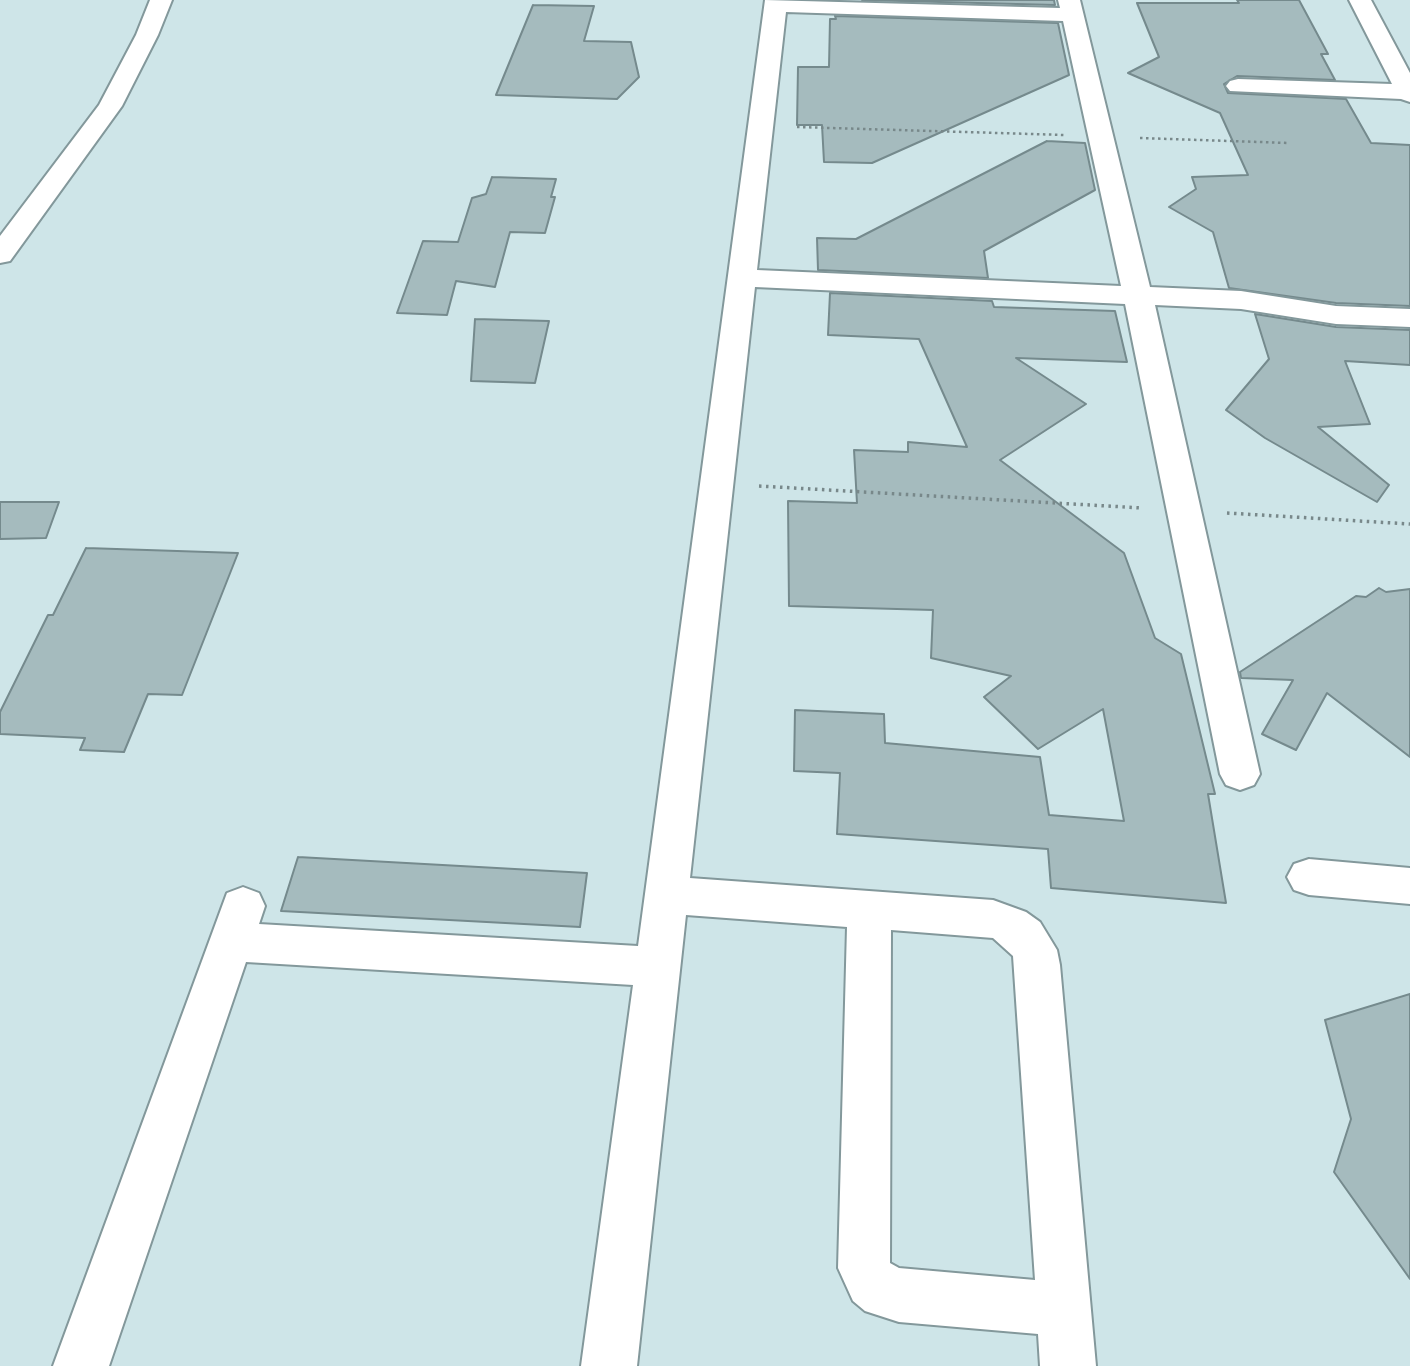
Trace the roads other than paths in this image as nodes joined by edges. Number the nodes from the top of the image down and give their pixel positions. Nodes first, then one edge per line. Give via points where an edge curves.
1 (161, 0) edge
2 (1360, 0) edge
3 (775, 3) edge
4 (1071, 8) edge
5 (1372, 24) junction
6 (1397, 25) dead end
7 (1238, 86) dead end
8 (1409, 94) edge
9 (0, 255) edge
10 (742, 278) junction
11 (1138, 296) junction
12 (1410, 318) edge
13 (1240, 774) dead end
14 (1310, 877) dead end
15 (1410, 886) edge
16 (666, 895) junction
17 (869, 911) junction
18 (657, 967) junction
19 (1063, 1308) junction
20 (81, 1366) edge
21 (609, 1366) edge
22 (1068, 1366) edge

1 - 9 street via 110,106
2 - 5 street
3 - 4 street
3 - 10 street
4 - 11 street
5 - 6 street
5 - 8 street
7 - 8 street
10 - 11 street
10 - 16 street
11 - 12 street via 1241,300 1336,315
11 - 13 street
14 - 15 street
16 - 17 street
16 - 18 street
17 - 19 street via 993,919 1010,925 1034,950
17 - 19 street via 864,1268 884,1292
18 - 20 street via 237,924
18 - 21 street
19 - 22 street

